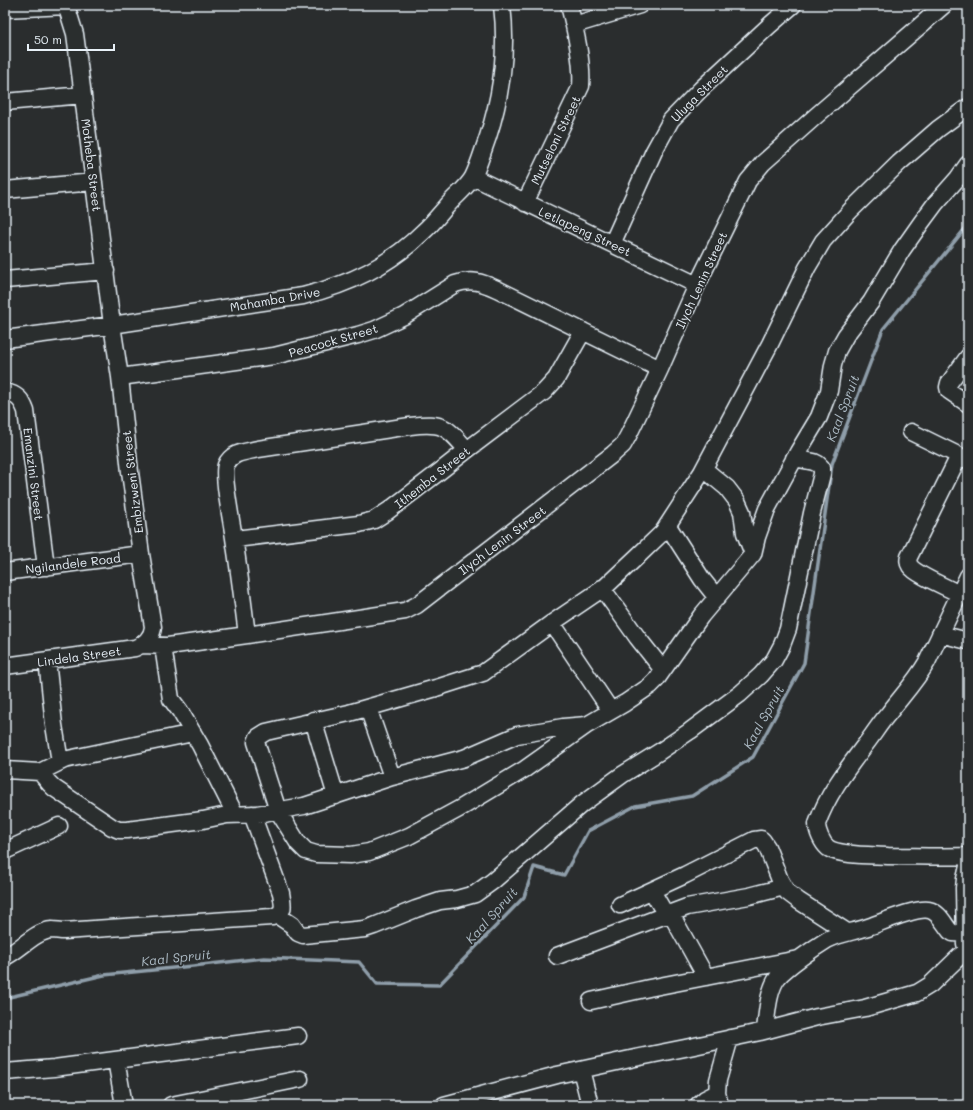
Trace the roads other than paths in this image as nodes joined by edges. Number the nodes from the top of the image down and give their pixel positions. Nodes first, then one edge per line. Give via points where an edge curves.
1 (66, 5) edge
2 (502, 5) edge
3 (569, 5) edge
4 (640, 5) edge
5 (793, 5) edge
6 (944, 5) edge
7 (5, 9) edge
8 (574, 25) junction
9 (83, 95) junction
10 (5, 102) edge
11 (968, 106) edge
12 (968, 164) edge
13 (473, 177) junction
14 (94, 182) junction
15 (5, 190) edge
16 (525, 203) junction
17 (612, 244) junction
18 (106, 271) junction
19 (5, 280) edge
20 (698, 285) junction
21 (112, 325) junction
22 (583, 331) junction
23 (5, 339) edge
24 (968, 357) edge
25 (660, 369) junction
26 (120, 377) junction
27 (5, 392) edge
28 (968, 404) edge
29 (911, 432) dead end
30 (466, 450) junction
31 (794, 458) junction
32 (964, 458) edge
33 (704, 470) junction
34 (668, 526) junction
35 (235, 539) junction
36 (141, 554) junction
37 (753, 554) junction
38 (46, 567) junction
39 (5, 572) edge
40 (968, 576) edge
41 (602, 588) junction
42 (959, 594) junction
43 (717, 598) junction
44 (552, 623) junction
45 (940, 634) junction
46 (247, 635) junction
47 (968, 641) edge
48 (152, 643) junction
49 (47, 660) junction
50 (5, 666) edge
51 (663, 670) junction
52 (368, 708) junction
53 (611, 711) junction
54 (313, 720) junction
55 (587, 726) junction
56 (193, 733) junction
57 (60, 762) junction
58 (5, 770) edge
59 (40, 772) junction
60 (392, 777) junction
61 (336, 796) junction
62 (278, 810) junction
63 (235, 814) junction
64 (252, 814) junction
65 (59, 826) dead end
66 (5, 851) edge
67 (968, 856) edge
68 (968, 866) edge
69 (784, 888) junction
70 (652, 891) junction
71 (620, 906) dead end
72 (966, 912) edge
73 (277, 915) junction
74 (668, 915) junction
75 (847, 932) junction
76 (965, 934) junction
77 (966, 952) edge
78 (557, 956) dead end
79 (5, 957) edge
80 (800, 958) junction
81 (706, 977) junction
82 (591, 1001) dead end
83 (765, 1030) junction
84 (298, 1036) dead end
85 (730, 1038) junction
86 (116, 1060) junction
87 (582, 1070) junction
88 (5, 1072) edge
89 (300, 1079) dead end
90 (718, 1099) edge
91 (487, 1100) edge
92 (124, 1105) edge
93 (171, 1105) edge
94 (444, 1105) edge
95 (590, 1105) edge
96 (698, 1105) edge

1 - 7 street
1 - 9 street, Motheba Street via 75,34
2 - 13 street, Mahamba Drive via 505,25 504,52 497,105 489,136
3 - 8 street, Mutseloni Street
4 - 8 street
5 - 17 street, Uluga Street via 671,120
6 - 20 street, Ilych Lenin Street via 758,169 743,190
8 - 16 street, Mutseloni Street via 581,66 581,86
9 - 10 street
9 - 14 street, Motheba Street
11 - 33 street via 899,163 823,241
12 - 31 street via 921,222 868,307 846,335 836,354 825,404 816,424
13 - 16 street, Letlapeng Street
13 - 21 street, Mahamba Drive via 425,231 407,247 384,264 349,282 303,296
14 - 15 street
14 - 18 street, Motheba Street
16 - 17 street, Letlapeng Street
17 - 20 street, Letlapeng Street
18 - 19 street
18 - 21 street, Motheba Street
20 - 25 street, Ilych Lenin Street
21 - 23 street, Mahamba Drive
21 - 26 street, Embizweni Street
22 - 25 street, Peacock Street
22 - 26 street, Peacock Street via 483,283 464,281 451,286 404,316 363,334 274,356
22 - 30 street, Ithemba Street via 550,386
24 - 28 street via 948,387
25 - 46 street, Ilych Lenin Street via 628,436 619,449 417,605 398,613
26 - 36 street, Embizweni Street
27 - 38 street, Emanzini Street via 20,398 26,411
29 - 32 street
30 - 35 street, Ithemba Street via 400,502 370,521
30 - 35 street via 448,430 442,426 428,424 236,454 228,462 225,472
31 - 37 street via 767,509
31 - 73 street via 818,464 822,468 822,474 788,629 774,660 752,684 690,731 582,804 493,881 474,894 440,901 365,929 347,931 303,935
32 - 42 street via 908,557 909,565 918,573
33 - 34 street
33 - 37 street via 727,488 737,501
34 - 41 street via 639,556
34 - 43 street
35 - 46 street
36 - 38 street, Ngilandele Road
36 - 48 street, Embizweni Street via 153,620
37 - 43 street
38 - 39 street, Ngilandele Road
40 - 42 street
41 - 44 street
41 - 51 street
42 - 45 street
43 - 51 street
44 - 52 street via 483,673
44 - 53 street
45 - 47 street
45 - 67 street via 915,682 846,770 820,816 817,828 826,846 835,851 870,855
46 - 48 street, Ilych Lenin Street
48 - 49 street, Lindela Street via 126,650
48 - 56 street, Embizweni Street via 171,699
49 - 50 street, Lindela Street
49 - 57 street
51 - 53 street via 650,686
52 - 54 street
52 - 60 street
53 - 55 street
54 - 61 street
54 - 62 street via 266,732 256,742
55 - 60 street via 563,727 517,735 464,758
55 - 62 street via 525,769 459,809 409,836 369,852 321,855 309,852 298,843
56 - 57 street
56 - 63 street, Embizweni Street
57 - 59 street
58 - 59 street
59 - 63 street via 59,791 119,830
60 - 61 street
61 - 62 street via 304,806
62 - 64 street
63 - 64 street
64 - 73 street via 281,893 283,906
65 - 66 street
68 - 72 street via 965,878
69 - 70 street via 767,847 758,839
69 - 74 street via 687,907
69 - 75 street
70 - 71 street
70 - 74 street
72 - 76 street
73 - 79 street via 52,930 38,935
74 - 78 street
74 - 81 street
75 - 76 street via 927,909 936,913 950,931
75 - 80 street via 826,941
76 - 77 street
77 - 83 street via 924,989 864,1008
80 - 81 street
80 - 83 street via 779,976 773,985
81 - 82 street
83 - 85 street
84 - 86 street
85 - 87 street
85 - 90 street via 718,1080
86 - 88 street
86 - 92 street
87 - 91 street via 557,1075
87 - 95 street
89 - 93 street
90 - 96 street via 705,1099
91 - 94 street

